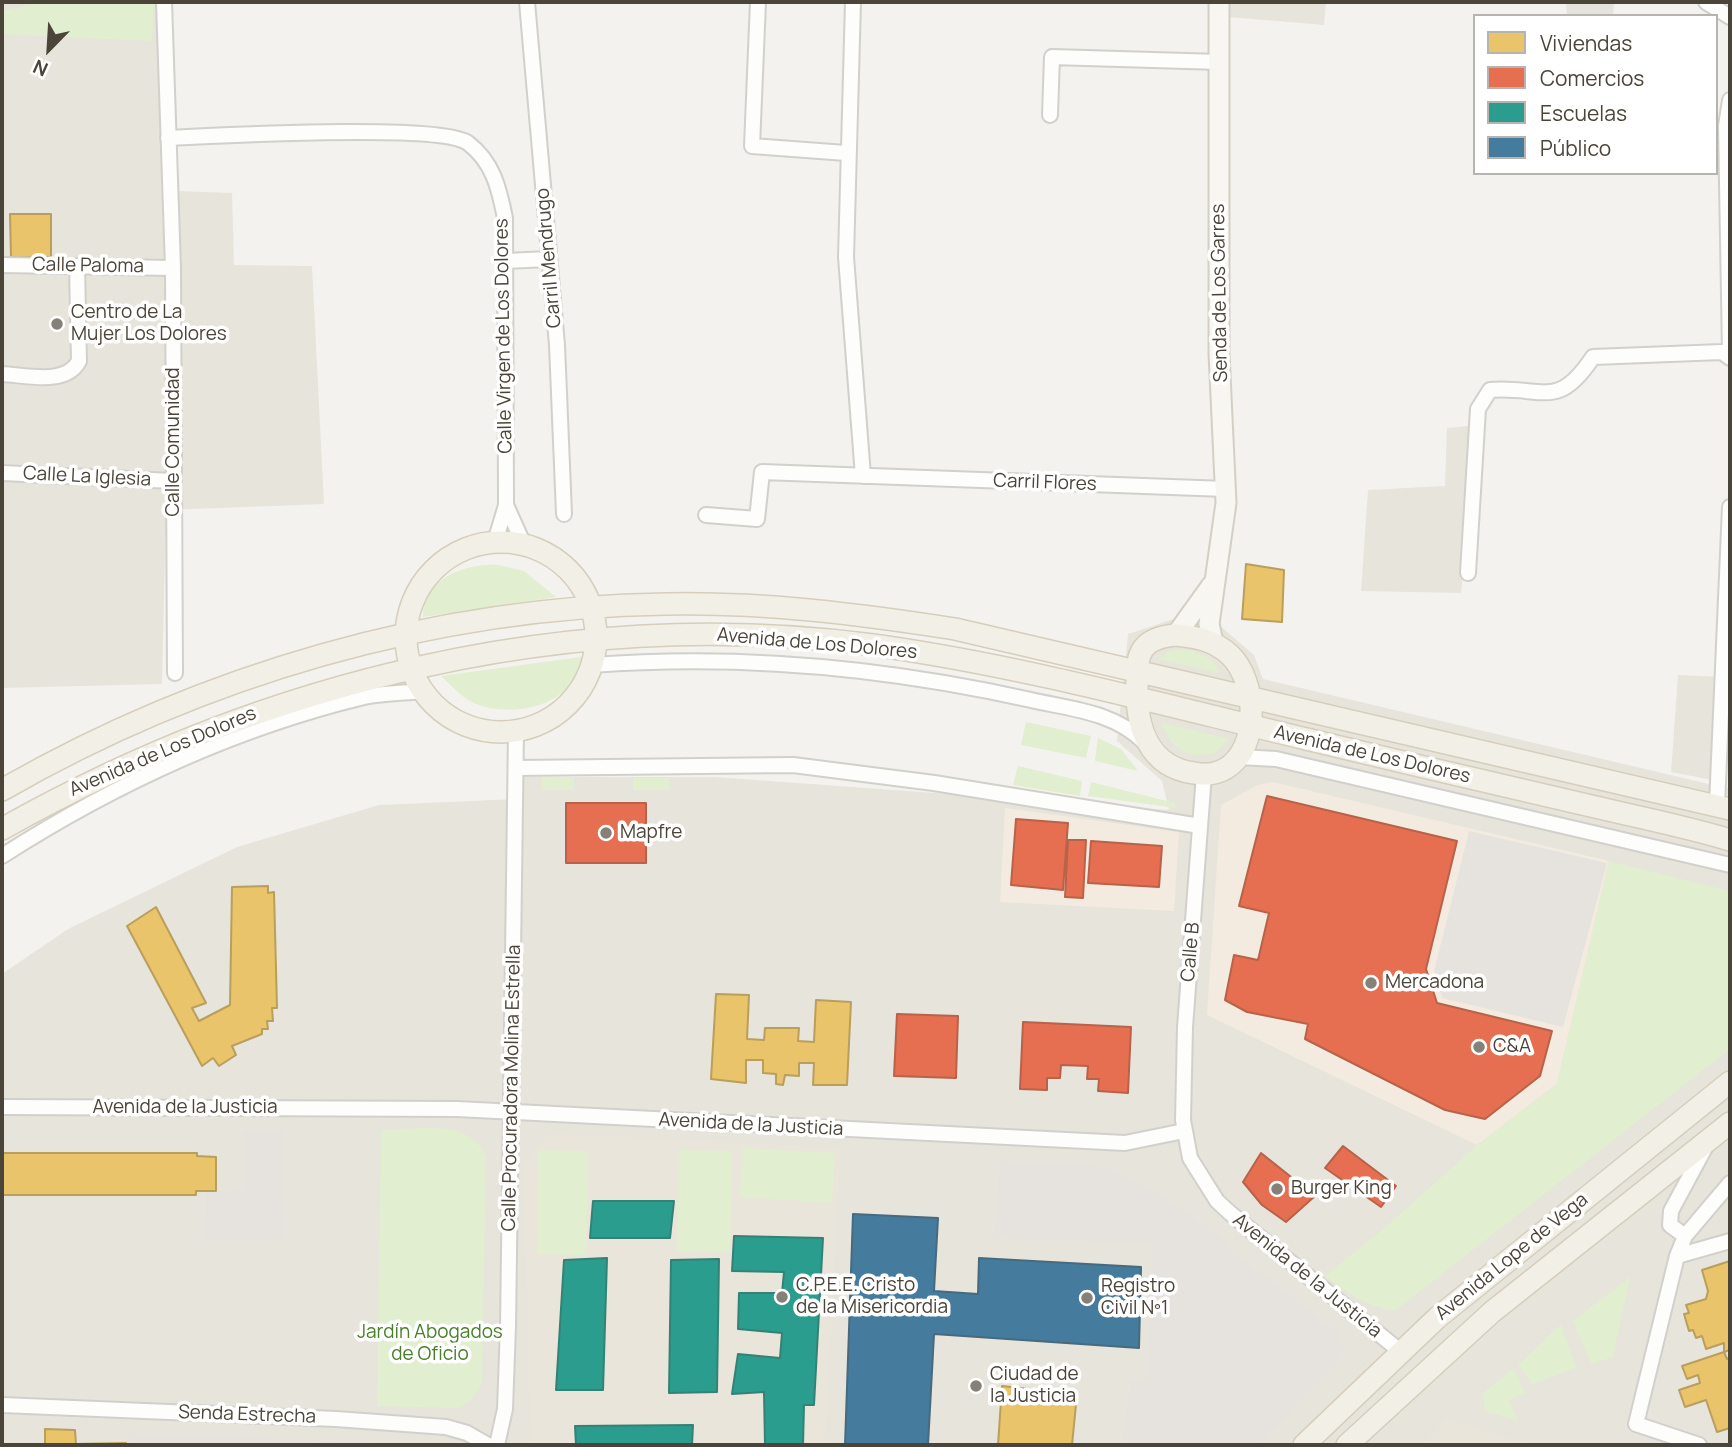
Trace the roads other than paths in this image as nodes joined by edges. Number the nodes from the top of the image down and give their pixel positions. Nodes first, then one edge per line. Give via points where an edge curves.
1 (164, 2) edge
2 (527, 2) edge
3 (758, 2) edge
4 (853, 2) edge
5 (1219, 2) edge
6 (1706, 2) edge
7 (1730, 17) edge
8 (1220, 62) junction
9 (1730, 100) edge
10 (1050, 116) dead end
11 (168, 138) junction
12 (846, 153) junction
13 (549, 259) junction
14 (505, 261) junction
15 (2, 265) edge
16 (77, 266) junction
17 (173, 268) junction
18 (1730, 352) edge
19 (1730, 358) edge
20 (2, 374) edge
21 (2, 473) edge
22 (863, 476) junction
23 (173, 481) junction
24 (1226, 489) junction
25 (506, 505) junction
26 (1730, 507) edge
27 (564, 514) dead end
28 (706, 515) dead end
29 (495, 542) junction
30 (524, 545) junction
31 (1468, 573) dead end
32 (1213, 584) junction
33 (592, 609) junction
34 (406, 635) junction
35 (1176, 635) junction
36 (596, 640) junction
37 (1213, 642) junction
38 (592, 664) junction
39 (411, 669) junction
40 (1137, 670) junction
41 (175, 673) dead end
42 (423, 691) junction
43 (1249, 696) junction
44 (1136, 699) junction
45 (1248, 725) junction
46 (516, 730) junction
47 (1148, 746) junction
48 (1239, 757) junction
49 (516, 768) junction
50 (1204, 774) junction
51 (2, 790) edge
52 (1723, 807) edge
53 (1200, 826) junction
54 (2, 829) edge
55 (1730, 840) edge
56 (2, 856) edge
57 (1730, 865) edge
58 (1730, 1082) edge
59 (2, 1107) edge
60 (512, 1112) junction
61 (1730, 1123) edge
62 (1184, 1130) junction
63 (1710, 1139) junction
64 (1730, 1183) edge
65 (1685, 1236) junction
66 (1730, 1241) edge
67 (1676, 1256) junction
68 (1400, 1351) junction
69 (2, 1405) edge
70 (488, 1445) edge
71 (497, 1445) edge
72 (1304, 1445) edge
73 (1347, 1445) edge
74 (1699, 1445) edge

1 - 11 street, Calle Comunidad
2 - 13 street, Carril Mendrugo
3 - 12 street via 752,146
4 - 12 street
5 - 8 street, Senda de Los Garres
6 - 7 street
8 - 10 street via 1052,57
8 - 24 street, Senda de Los Garres via 1219,353
9 - 18 street via 1726,126
11 - 14 street, Calle Virgen de Los Dolores via 416,132 466,141 486,161 498,183 505,218
11 - 17 street, Calle Comunidad
12 - 22 street via 846,257
13 - 14 street
13 - 27 street, Carril Mendrugo
14 - 25 street, Calle Virgen de Los Dolores
15 - 16 street, Calle Paloma
16 - 17 street, Calle Paloma
16 - 20 street via 76,367 61,377
17 - 23 street, Calle Comunidad
19 - 31 street via 1722,352 1593,357 1569,387 1546,395 1490,390 1478,410
21 - 23 street, Calle La Iglesia
22 - 24 street, Carril Flores
22 - 28 street, Carril Flores via 762,472 757,519
23 - 41 street, Calle Comunidad
24 - 32 street, Senda de Los Garres
25 - 29 street, Calle Virgen de Los Dolores
25 - 30 street, Calle Virgen de Los Dolores
26 - 52 street
29 - 30 main road
29 - 34 main road via 457,553 426,577 413,600
30 - 33 main road via 551,556 572,574
32 - 35 street
32 - 37 street, Senda de Los Garres via 1209,624
33 - 34 main road, Avenida de Los Dolores via 508,617
33 - 36 main road
33 - 40 main road, Avenida de Los Dolores via 665,604 839,613 955,629
34 - 39 main road
34 - 51 main road, Avenida de Los Dolores via 276,667 191,698 129,724
35 - 37 main road
35 - 40 main road via 1144,647
36 - 38 main road
36 - 39 main road, Avenida de Los Dolores
36 - 44 main road, Avenida de Los Dolores via 713,634 871,645
37 - 43 main road via 1240,668
38 - 46 main road via 571,701 555,715
38 - 47 street via 681,660 826,667 920,680 1108,718 1127,727
39 - 42 main road
39 - 54 main road, Avenida de Los Dolores via 330,689 208,729 64,794
40 - 43 main road, Avenida de Los Dolores
40 - 44 main road
42 - 46 main road via 441,710 464,724 490,731
42 - 56 street via 366,697 185,757 116,790
43 - 45 main road
43 - 52 main road, Avenida de Los Dolores
44 - 45 main road, Avenida de Los Dolores
44 - 47 main road
45 - 48 main road
45 - 55 main road, Avenida de Los Dolores
46 - 49 street, Calle Procuradora Molina Estrella
47 - 50 main road via 1173,767
48 - 50 main road via 1225,769
48 - 57 street via 1276,759
49 - 53 street via 793,765
49 - 60 street, Calle Procuradora Molina Estrella
50 - 53 street, Calle B
53 - 62 street, Calle B via 1185,1027
58 - 68 main road, Avenida Lope de Vega
59 - 60 street, Avenida de la Justicia
60 - 62 street, Avenida de la Justicia via 1125,1143
60 - 71 street, Calle Procuradora Molina Estrella via 505,1409
61 - 63 main road, Avenida Lope de Vega
62 - 68 street, Avenida de la Justicia via 1190,1158 1223,1206
63 - 65 street via 1671,1211 1670,1225
63 - 73 main road, Avenida Lope de Vega via 1466,1334
64 - 65 street
65 - 67 street
66 - 67 street
67 - 74 street via 1636,1424
68 - 72 main road, Avenida Lope de Vega
69 - 70 street, Senda Estrecha via 446,1427

